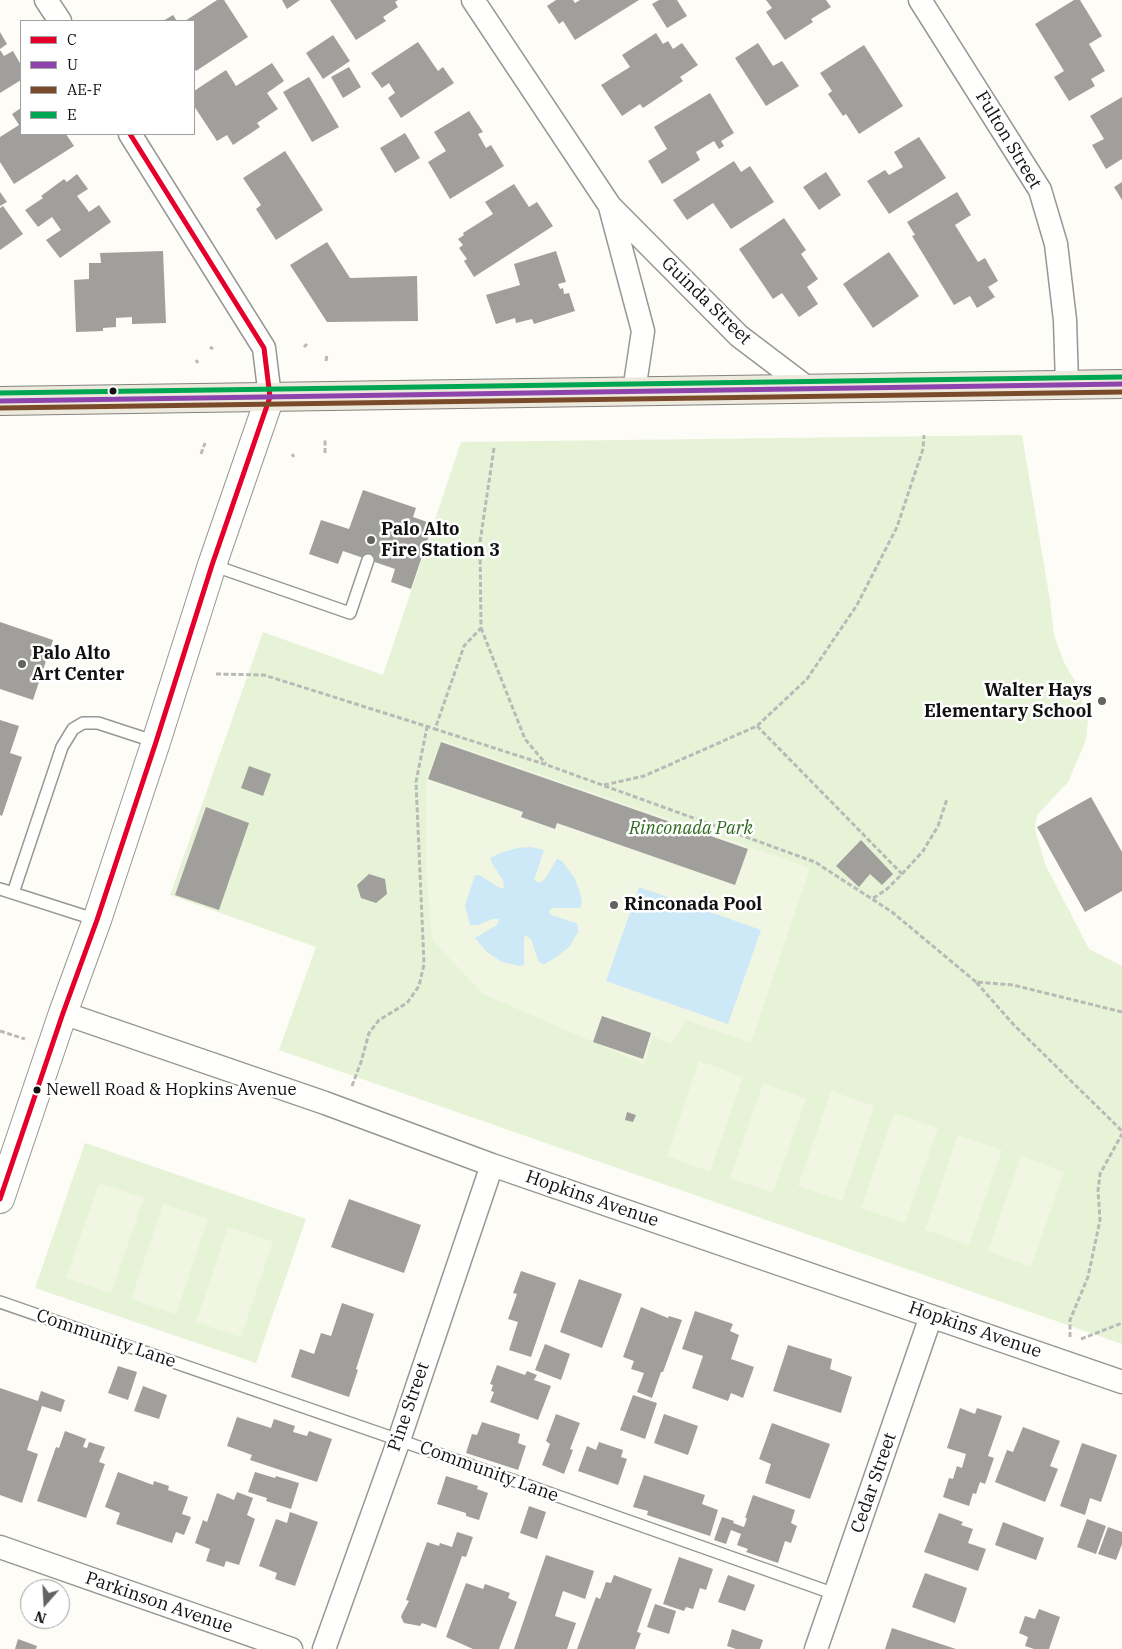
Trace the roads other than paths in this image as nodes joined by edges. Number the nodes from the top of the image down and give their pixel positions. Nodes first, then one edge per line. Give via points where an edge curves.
1 (46, 0) edge
2 (473, 0) edge
3 (920, 0) edge
4 (59, 20) edge
5 (131, 135) edge
6 (610, 206) junction
7 (1067, 384) junction
8 (1122, 384) edge
9 (809, 389) junction
10 (634, 391) junction
11 (270, 397) junction
12 (0, 401) edge
13 (368, 560) dead end
14 (212, 564) junction
15 (156, 742) junction
16 (0, 889) edge
17 (13, 893) junction
18 (97, 920) junction
19 (63, 1013) junction
20 (492, 1165) junction
21 (0, 1199) edge
22 (0, 1302) edge
23 (931, 1316) junction
24 (1122, 1382) edge
25 (399, 1440) junction
26 (0, 1547) edge
27 (835, 1594) junction
28 (290, 1649) edge
29 (324, 1649) edge
30 (816, 1649) edge

1 - 4 street
2 - 6 street, Guinda Street
3 - 7 street, Fulton Street via 1040,190 1056,244 1065,320
5 - 11 street via 264,348
6 - 9 street, Guinda Street via 739,336
6 - 10 street, Guinda Street via 643,331
7 - 8 main road
7 - 9 main road
9 - 10 main road
10 - 11 main road
11 - 12 main road
11 - 14 street
13 - 14 lane via 350,613
14 - 15 street
15 - 17 lane via 98,723 83,723 73,729 62,747
15 - 18 street
16 - 17 lane
17 - 18 lane
18 - 19 street
19 - 20 street, Hopkins Avenue via 339,1108
19 - 21 street
20 - 23 street, Hopkins Avenue
20 - 25 street, Pine Street
22 - 25 lane, Community Lane
23 - 24 street, Hopkins Avenue via 1064,1352
23 - 27 street, Cedar Street
25 - 27 lane, Community Lane
25 - 29 street, Pine Street
26 - 28 street, Parkinson Avenue
27 - 30 street, Cedar Street

